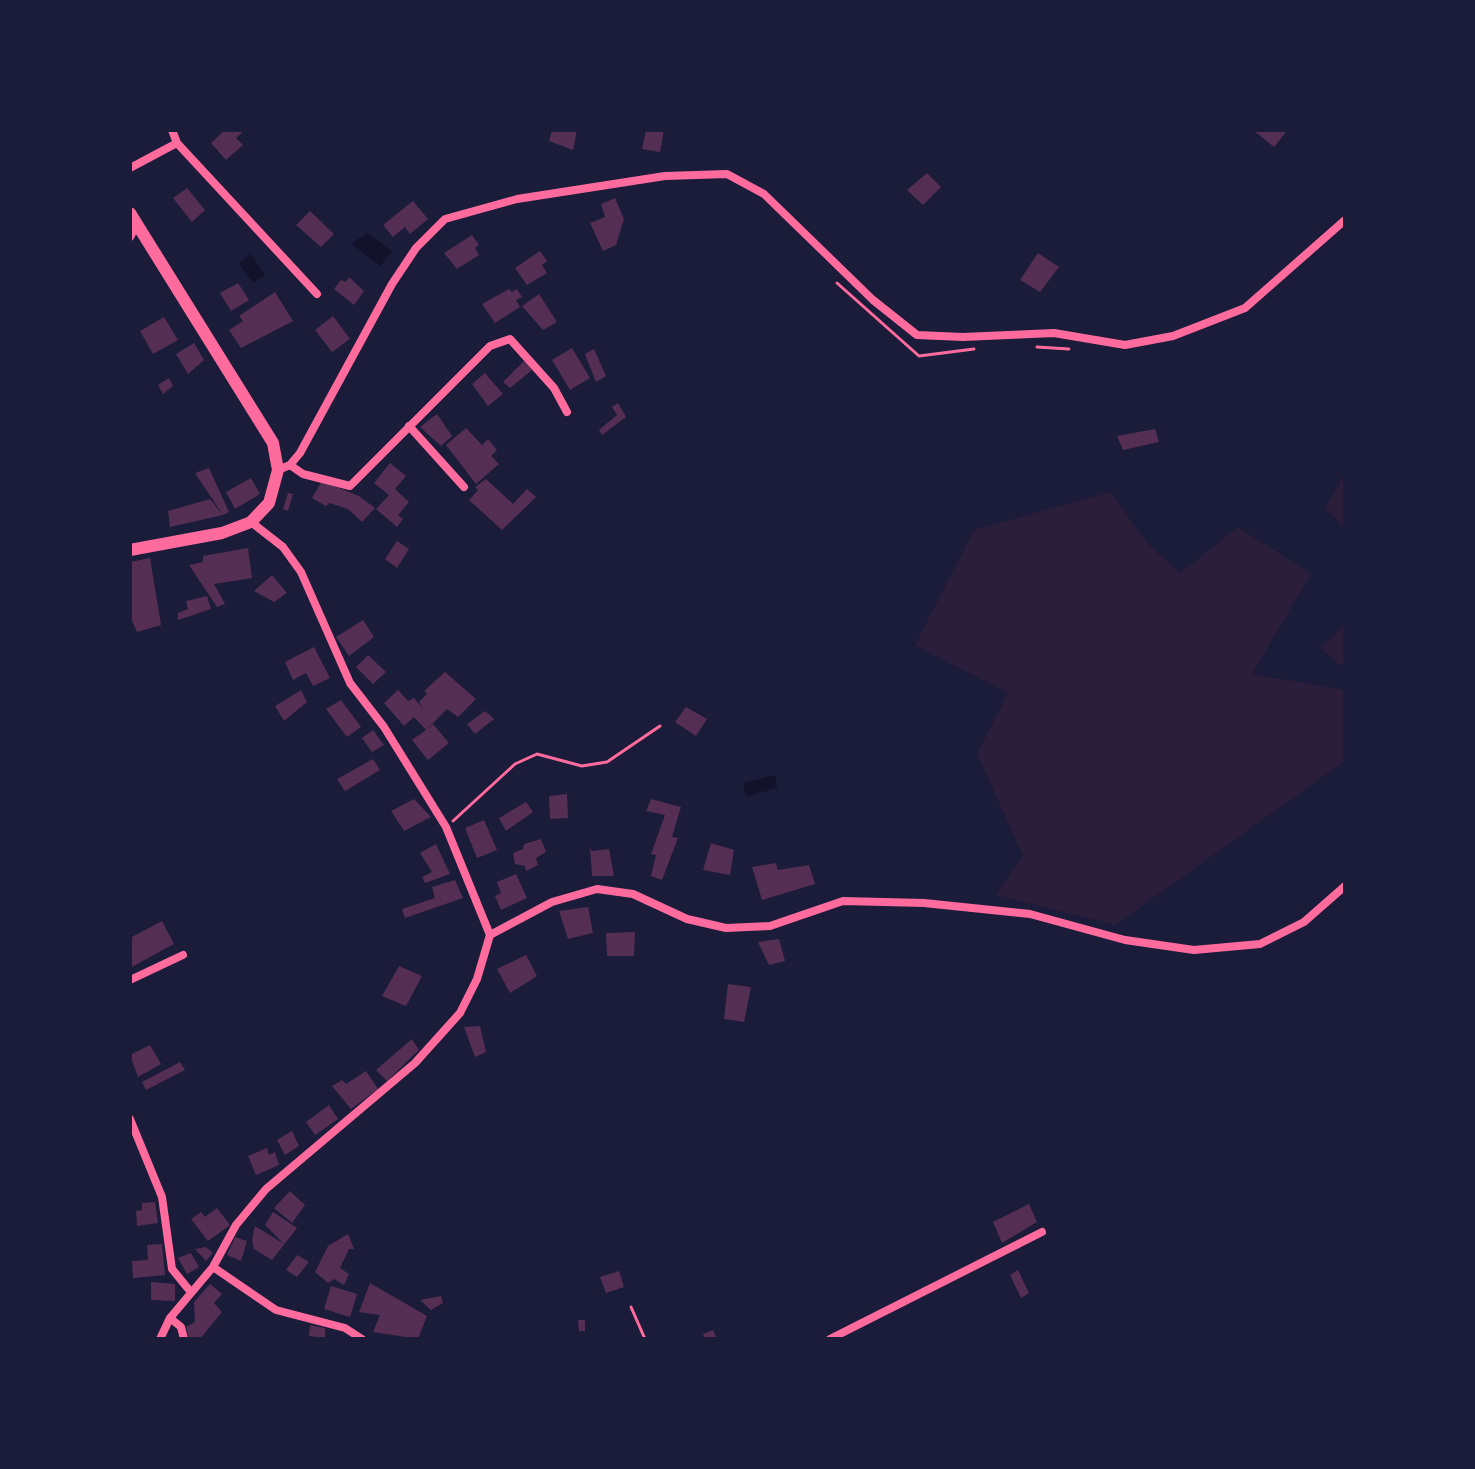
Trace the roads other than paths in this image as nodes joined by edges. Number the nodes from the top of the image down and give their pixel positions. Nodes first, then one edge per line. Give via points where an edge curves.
1 (172, 130) edge
2 (177, 143) junction
3 (130, 168) edge
4 (133, 219) edge
5 (1345, 220) edge
6 (130, 237) edge
7 (317, 294) dead end
8 (567, 412) dead end
9 (409, 426) junction
10 (284, 467) junction
11 (464, 487) dead end
12 (251, 522) junction
13 (130, 550) edge
14 (1345, 886) edge
15 (490, 935) junction
16 (183, 955) dead end
17 (130, 980) edge
18 (130, 1119) edge
19 (1042, 1232) dead end
20 (213, 1267) junction
21 (190, 1291) junction
22 (170, 1318) junction
23 (160, 1339) edge
24 (184, 1339) edge
25 (362, 1339) edge
26 (830, 1339) edge

1 - 2 street
2 - 3 street
2 - 7 street
4 - 6 street
4 - 10 main road
5 - 10 street via 1245,308 1173,336 1125,345 1054,333 917,335 873,300 764,194 727,174 665,176 517,199 445,219 416,248
8 - 9 street via 554,388 510,339 490,346
9 - 10 street via 350,486
9 - 11 street
10 - 12 main road via 269,503
12 - 13 main road via 222,533
12 - 15 street via 283,547 301,572 350,683 446,827
14 - 15 street via 1304,922 1260,944 1194,950 1125,940 1030,914 924,903 843,901 770,926 726,928 687,919 633,894 597,889 552,902
15 - 20 street via 460,1013 415,1063 266,1189 236,1225
16 - 17 street
18 - 21 street via 162,1197 172,1269
19 - 26 street
20 - 21 street
20 - 25 street via 276,1310 345,1328
21 - 22 street
22 - 23 street
22 - 24 street via 181,1327

